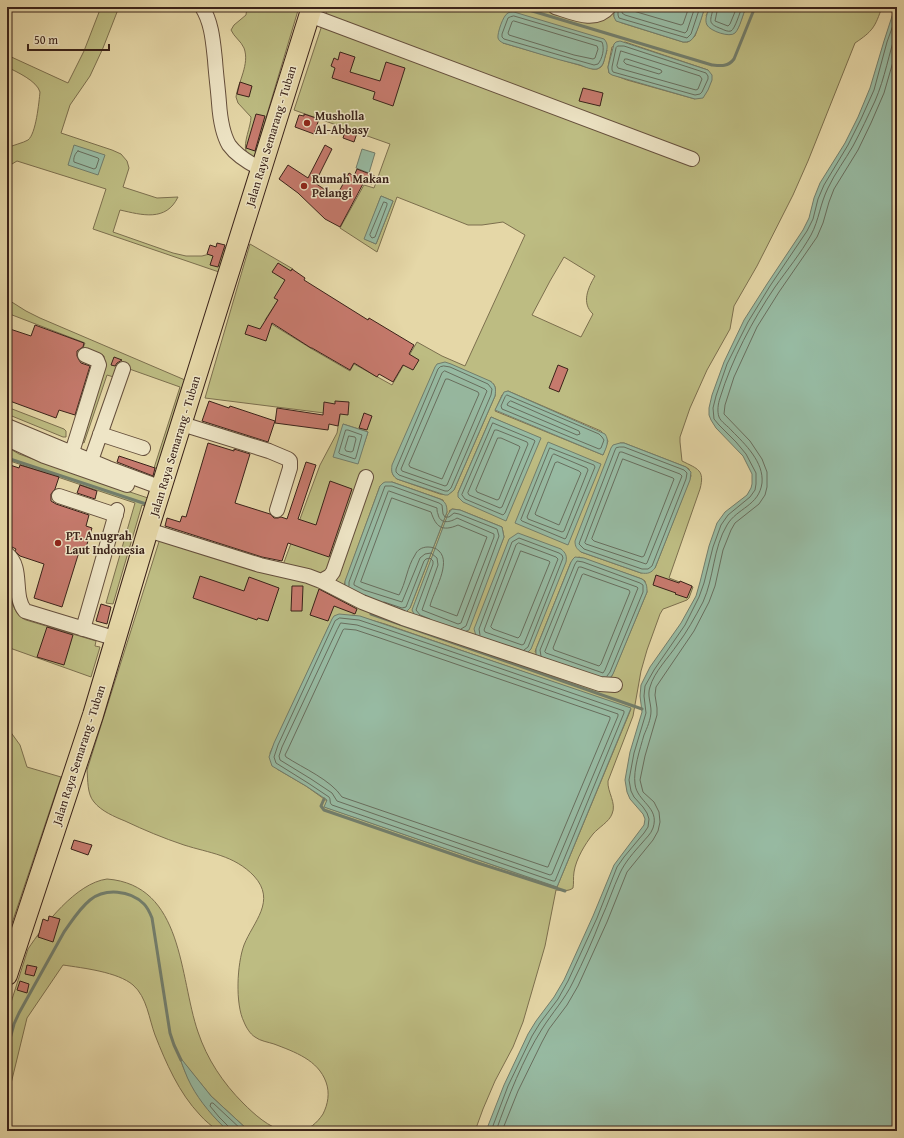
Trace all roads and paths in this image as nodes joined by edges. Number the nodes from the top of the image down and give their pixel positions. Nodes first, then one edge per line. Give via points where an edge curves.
1 (202, 7) edge
2 (555, 7) edge
3 (609, 7) edge
4 (310, 11) edge
5 (692, 159) dead end
6 (261, 169) junction
7 (85, 355) dead end
8 (123, 370) dead end
9 (182, 424) junction
10 (7, 426) edge
11 (100, 434) junction
12 (7, 439) edge
13 (143, 448) dead end
14 (70, 459) junction
15 (89, 466) junction
16 (366, 477) dead end
17 (160, 493) junction
18 (59, 496) dead end
19 (277, 510) dead end
20 (148, 530) junction
21 (7, 554) edge
22 (321, 581) junction
23 (83, 629) junction
24 (117, 639) junction
25 (615, 685) dead end
26 (8, 967) edge

1 - 6 lane via 213,37 220,119 225,137 236,153
2 - 3 lane via 582,15 597,16
4 - 5 lane
4 - 6 highway, Jalan Raya Semarang - Tuban
6 - 9 highway, Jalan Raya Semarang - Tuban
7 - 14 lane via 97,360 99,365
8 - 11 lane
9 - 17 highway, Jalan Raya Semarang - Tuban
9 - 19 lane via 288,459 290,468
10 - 14 lane
11 - 13 lane
11 - 15 lane
12 - 14 lane via 28,450
14 - 15 lane
15 - 17 lane
16 - 22 lane via 333,572
17 - 20 highway, Jalan Raya Semarang - Tuban
18 - 23 lane via 117,513
20 - 22 lane via 245,561
20 - 24 highway, Jalan Raya Semarang - Tuban
21 - 23 lane via 14,562 21,605 25,611
22 - 25 lane via 362,602 403,618 600,684
23 - 24 lane
24 - 26 highway, Jalan Raya Semarang - Tuban

